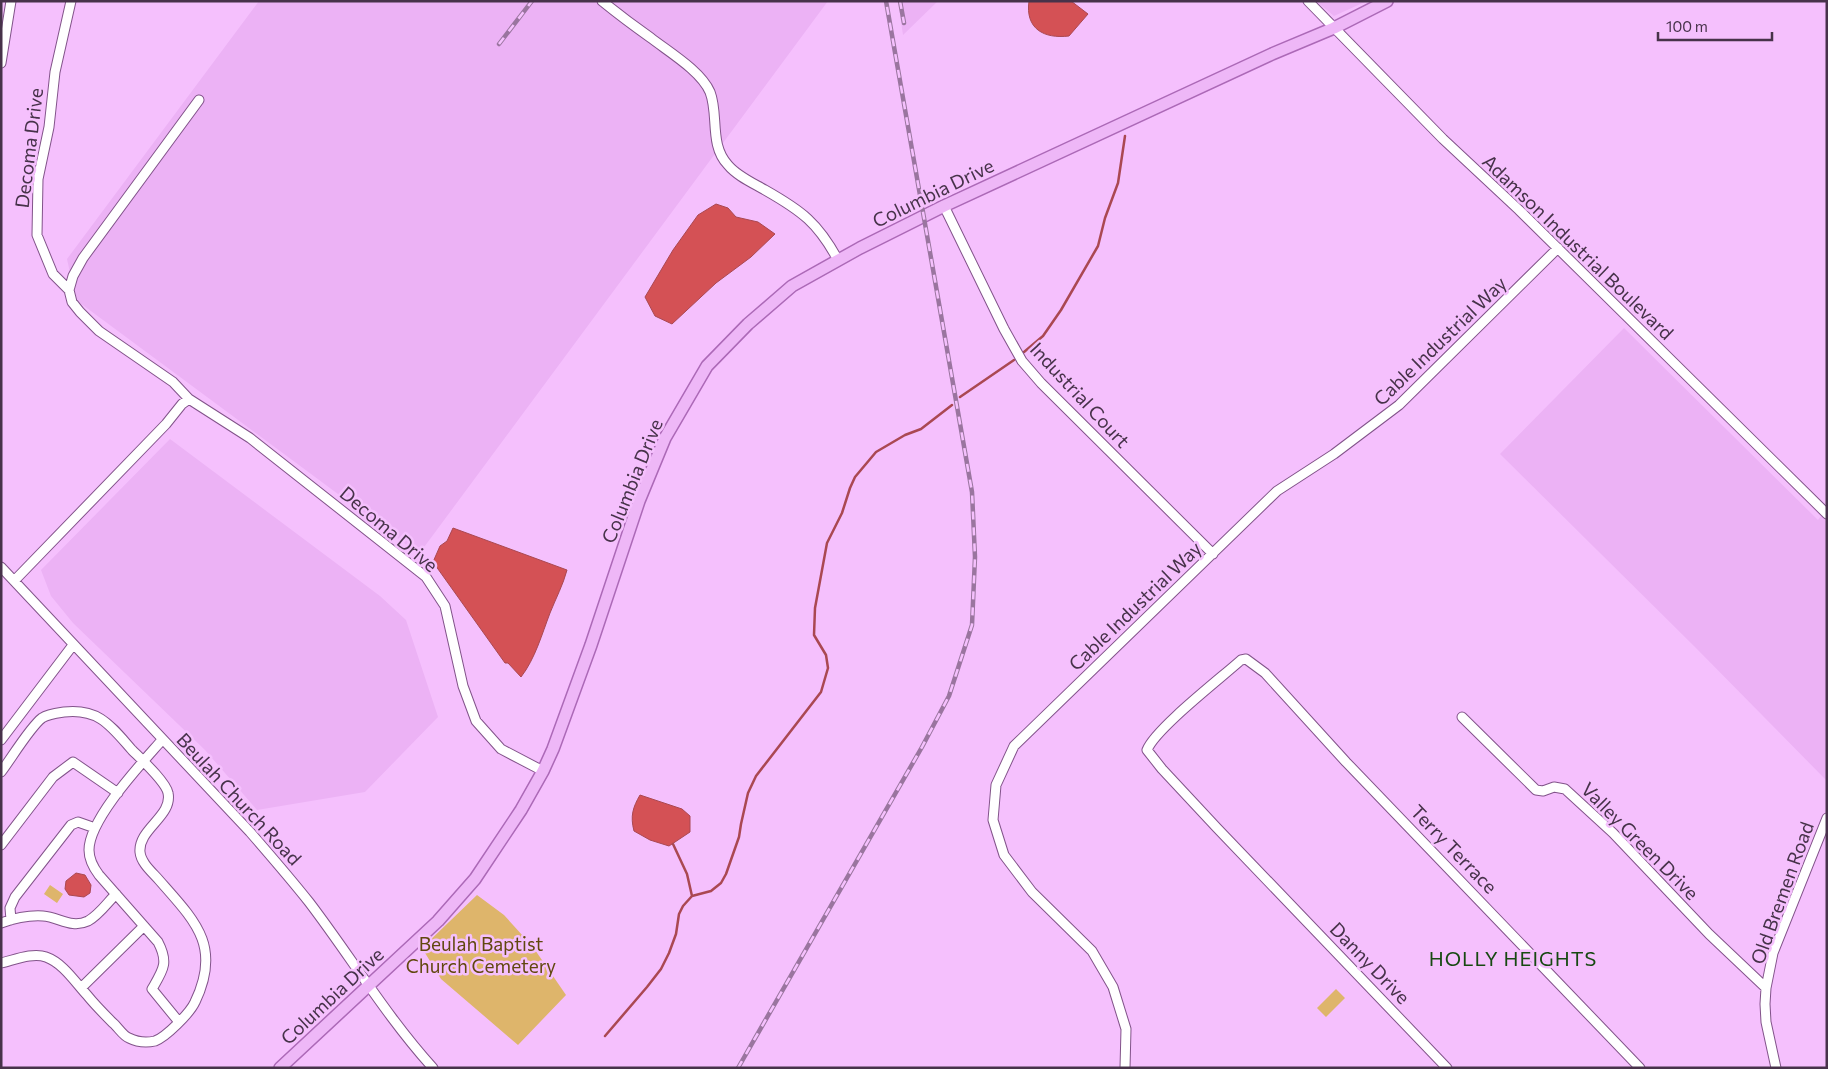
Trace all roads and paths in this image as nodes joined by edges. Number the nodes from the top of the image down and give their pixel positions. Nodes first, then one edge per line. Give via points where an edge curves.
1 (11, 1) edge
2 (71, 1) edge
3 (602, 1) edge
4 (1308, 1) edge
5 (1387, 1) edge
6 (1334, 28) junction
7 (1, 63) edge
8 (199, 100) dead end
9 (944, 206) junction
10 (1558, 248) junction
11 (838, 260) junction
12 (69, 290) junction
13 (189, 398) junction
14 (1827, 514) edge
15 (1213, 554) junction
16 (1, 567) edge
17 (14, 581) junction
18 (73, 645) junction
19 (1240, 660) joint
20 (1462, 717) dead end
21 (1, 740) edge
22 (162, 740) junction
23 (143, 761) junction
24 (543, 770) junction
25 (1, 772) edge
26 (118, 793) junction
27 (1827, 818) edge
28 (95, 828) junction
29 (1, 846) edge
30 (116, 894) junction
31 (11, 920) junction
32 (1, 923) edge
33 (144, 926) junction
34 (1, 962) edge
35 (368, 986) junction
36 (80, 988) junction
37 (1766, 988) junction
38 (179, 1022) junction
39 (280, 1068) edge
40 (433, 1068) edge
41 (1125, 1068) edge
42 (1447, 1068) edge
43 (1640, 1068) edge
44 (1776, 1068) edge

1 - 7 street
2 - 12 street, Decoma Drive via 55,72 49,127 38,179 37,235 53,274
3 - 11 street via 701,78 714,107 719,152 728,165 805,216 817,227
4 - 6 street, Adamson Industrial Boulevard
5 - 6 main road, Columbia Drive
6 - 9 main road, Columbia Drive
6 - 10 street, Adamson Industrial Boulevard via 1443,139
8 - 12 street via 83,258
9 - 11 main road, Columbia Drive
9 - 15 street, Industrial Court via 1004,330 1022,360 1041,383
10 - 14 street, Adamson Industrial Boulevard
10 - 15 street, Cable Industrial Way via 1399,405 1278,491
11 - 24 main road, Columbia Drive via 792,286 707,366 665,438 639,501 591,645
12 - 13 street, Decoma Drive via 72,302 98,331 173,382
13 - 17 street
13 - 24 street, Decoma Drive via 250,438 426,577 445,606 463,686 476,721 501,749
15 - 41 street, Cable Industrial Way via 1014,746 996,785 993,820 1004,855 1032,892 1092,951 1113,986 1126,1029
16 - 17 street, Beulah Church Road
17 - 18 street, Beulah Church Road
18 - 21 street
18 - 22 street, Beulah Church Road
19 - 42 street, Danny Drive via 1155,737 1147,750
19 - 43 street, Terry Terrace via 1246,659 1265,674
20 - 37 street, Valley Green Drive via 1536,790 1565,789 1613,833 1709,934
22 - 23 street
22 - 35 street, Beulah Church Road via 283,870
23 - 25 street via 109,724 99,717 76,711 42,718
23 - 26 street
23 - 38 street via 168,792 168,803 140,844 140,853 144,863 195,923 205,942 207,956 201,990 192,1008
24 - 35 main road, Columbia Drive via 521,810 475,879 438,921
26 - 28 street
26 - 29 street via 73,762 53,777
27 - 37 street, Old Bremen Road via 1773,953
28 - 30 street via 89,850 91,864
28 - 31 street via 78,822 70,825 15,897 10,908
30 - 31 street via 98,913 81,923 70,924 46,916 30,915
30 - 33 street
31 - 32 street
33 - 36 street
33 - 38 street via 164,953 164,966 152,989
34 - 36 street via 47,957 64,969
35 - 39 main road, Columbia Drive
35 - 40 street, Beulah Church Road
36 - 38 street via 128,1038 145,1043 156,1041
37 - 44 street, Old Bremen Road via 1766,1022

